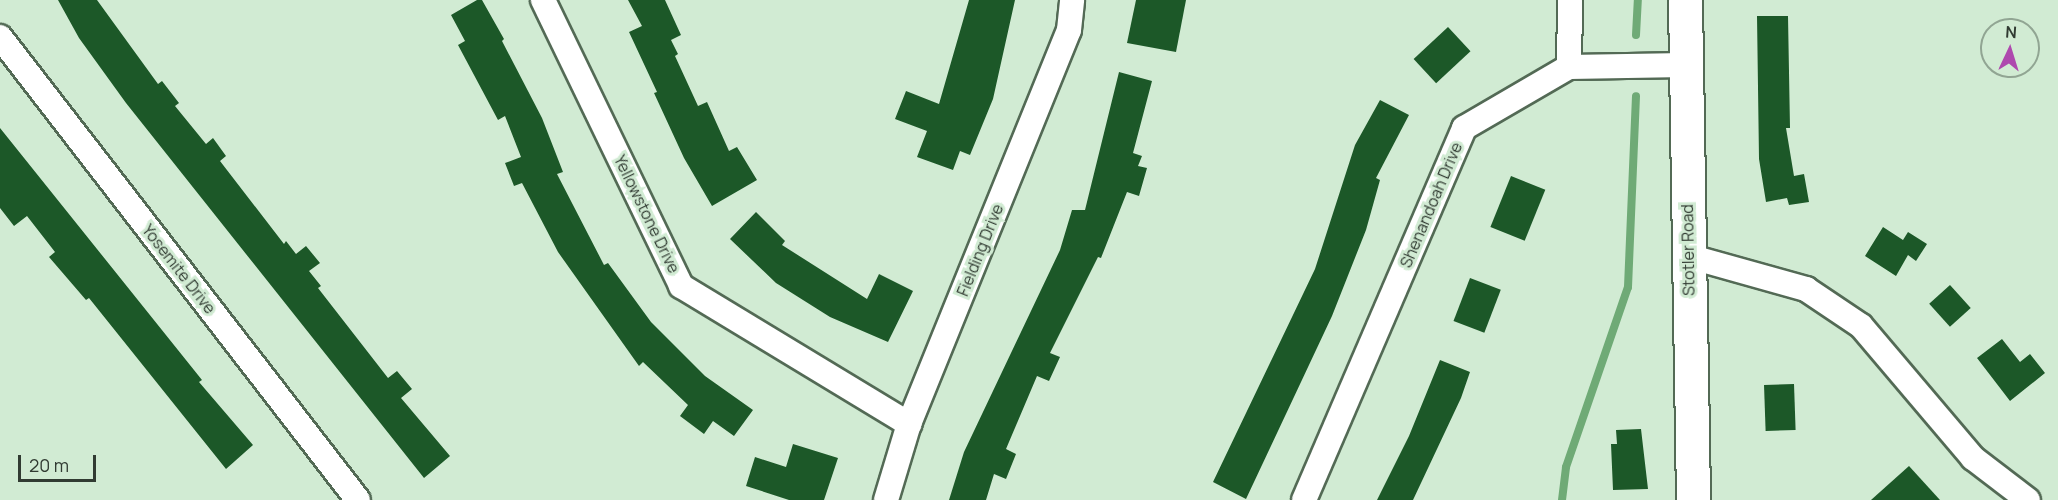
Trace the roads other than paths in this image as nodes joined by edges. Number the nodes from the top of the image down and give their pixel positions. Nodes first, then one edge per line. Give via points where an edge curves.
1 (543, 0) edge
2 (1072, 0) edge
3 (1570, 0) edge
4 (1685, 0) edge
5 (0, 37) edge
6 (1685, 65) junction
7 (1569, 67) junction
8 (1688, 256) junction
9 (909, 424) junction
10 (358, 500) edge
11 (886, 500) edge
12 (1304, 500) edge
13 (1693, 500) edge
14 (2028, 500) edge

1 - 9 street, Yellowstone Drive via 681,286
2 - 9 street, Fielding Drive via 1069,30
3 - 7 street
4 - 6 street, Stotler Road
5 - 10 street, Yosemite Drive
6 - 7 street, Shenandoah Drive
6 - 8 street, Stotler Road
7 - 12 street, Shenandoah Drive via 1464,128
8 - 13 street, Stotler Road
8 - 14 street via 1806,289 1861,326 1972,458
9 - 11 street, Fielding Drive

